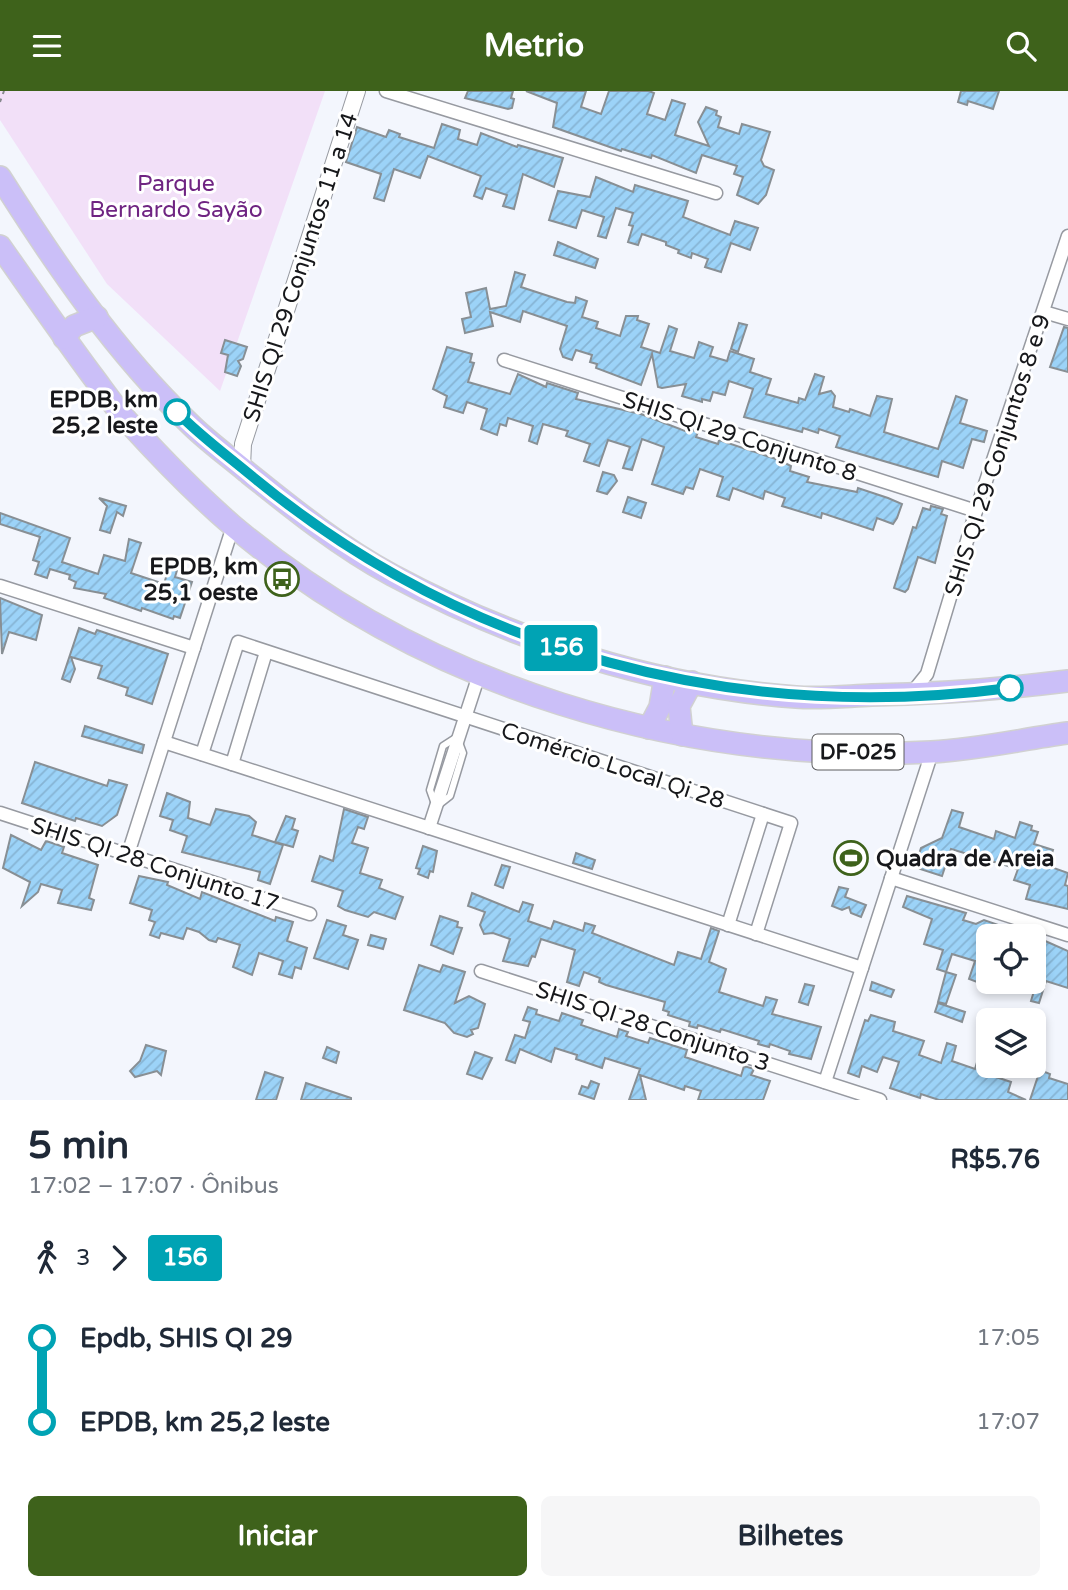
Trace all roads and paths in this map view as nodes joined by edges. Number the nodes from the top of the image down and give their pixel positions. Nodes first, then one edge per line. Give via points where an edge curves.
1 (4, 91) edge
2 (357, 91) edge
3 (386, 91) edge
4 (0, 101) edge
5 (0, 177) edge
6 (716, 193) dead end
7 (1068, 236) edge
8 (0, 246) edge
9 (1044, 312) junction
10 (97, 317) junction
11 (1068, 320) edge
12 (64, 338) junction
13 (504, 361) dead end
14 (237, 455) junction
15 (976, 511) junction
16 (233, 526) junction
17 (0, 586) edge
18 (194, 649) junction
19 (266, 652) junction
20 (478, 677) junction
21 (665, 677) junction
22 (1068, 681) edge
23 (692, 682) junction
24 (931, 683) junction
25 (464, 716) junction
26 (649, 728) junction
27 (1068, 733) edge
28 (682, 735) junction
29 (164, 742) junction
30 (932, 752) junction
31 (202, 754) junction
32 (232, 764) junction
33 (0, 813) edge
34 (763, 814) junction
35 (429, 828) junction
36 (128, 854) junction
37 (891, 878) junction
38 (310, 915) dead end
39 (728, 925) junction
40 (756, 934) junction
41 (1068, 935) edge
42 (862, 968) junction
43 (481, 971) dead end
44 (825, 1082) junction
45 (880, 1100) edge

1 - 4 path
2 - 14 street, SHIS QI 29 Conjuntos 11 a 14
3 - 6 street
5 - 10 main road
7 - 9 street, SHIS QI 29 Conjuntos 8 e 9
8 - 12 main road, DF-025
9 - 11 street
9 - 15 street, SHIS QI 29 Conjuntos 8 e 9
10 - 12 main road via 74,326
10 - 14 main road via 191,426
12 - 16 main road, DF-025 via 128,422
13 - 15 street, SHIS QI 29 Conjunto 8
14 - 21 main road via 304,519 389,573 447,603 559,648
15 - 24 street, SHIS QI 29 Conjuntos 8 e 9
16 - 18 street
16 - 20 main road, DF-025 via 309,582 380,626
17 - 18 street
18 - 29 street
19 - 25 street, Comércio Local Qi 28
19 - 31 street, Comércio Local Qi 28 via 238,642
19 - 32 street
20 - 25 street
20 - 26 main road, DF-025
21 - 23 main road
21 - 26 main road via 660,707
22 - 24 main road via 996,690
23 - 24 main road via 800,697 911,694
23 - 28 main road via 680,706
25 - 34 street, Comércio Local Qi 28
25 - 35 street
26 - 28 main road, DF-025
27 - 30 main road, DF-025
28 - 30 main road, DF-025 via 747,746 831,752
29 - 31 street
29 - 36 street
30 - 37 street
31 - 32 street
32 - 35 street
33 - 36 street, SHIS QI 28 Conjunto 17
34 - 39 street
34 - 40 street, Comércio Local Qi 28 via 791,823
35 - 39 street
36 - 38 street, SHIS QI 28 Conjunto 17
37 - 41 street
37 - 42 street
39 - 40 street
40 - 42 street
42 - 44 street
43 - 44 street, SHIS QI 28 Conjunto 3
44 - 45 street, SHIS QI 28 Conjunto 3

